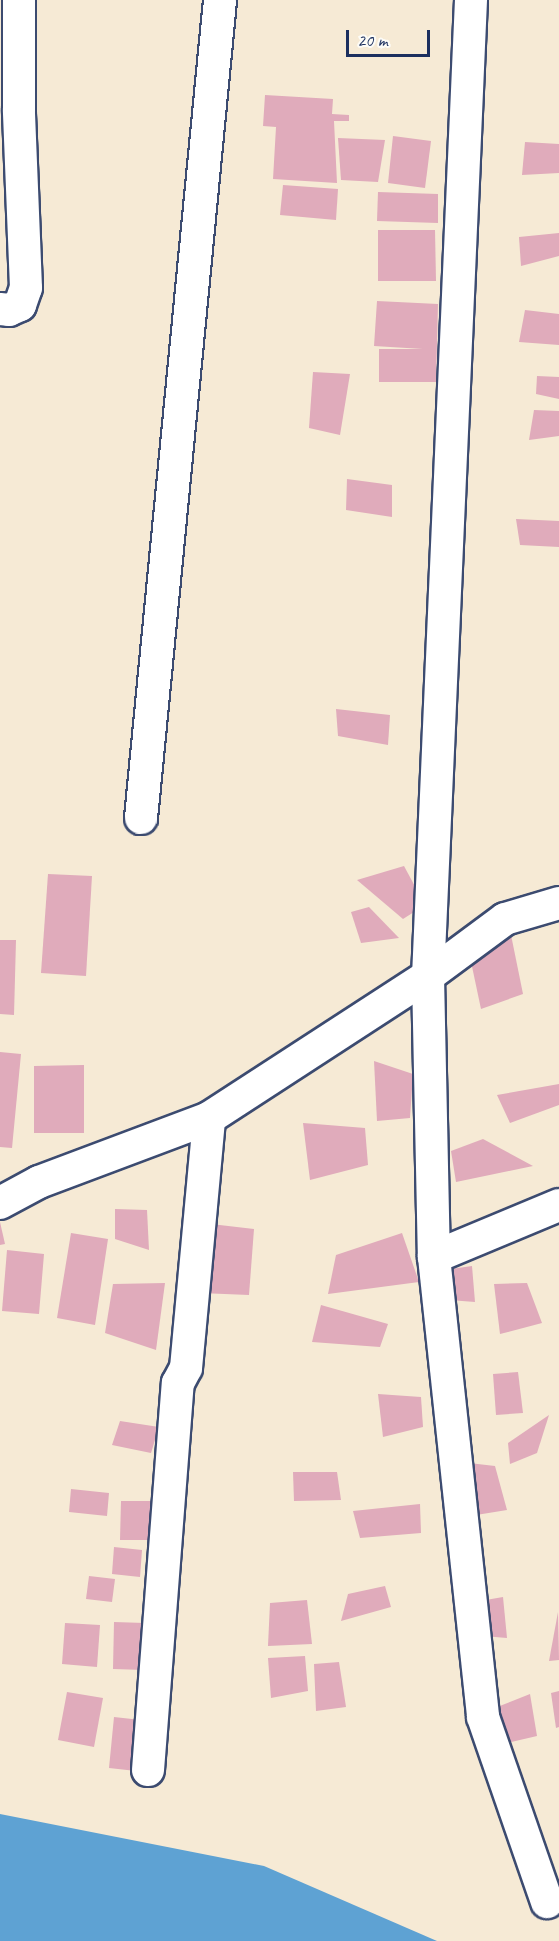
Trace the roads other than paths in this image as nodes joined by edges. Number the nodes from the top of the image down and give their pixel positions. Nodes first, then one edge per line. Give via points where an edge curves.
1 (19, 0) edge
2 (220, 0) edge
3 (471, 0) edge
4 (0, 309) edge
5 (141, 818) dead end
6 (559, 903) edge
7 (428, 976) junction
8 (208, 1118) junction
9 (0, 1203) edge
10 (559, 1205) edge
11 (434, 1257) junction
12 (148, 1770) dead end
13 (547, 1902) dead end

1 - 4 street via 26,288 20,305
2 - 5 street
3 - 7 street
6 - 7 street via 505,920
7 - 8 street
7 - 11 street
8 - 9 street via 39,1182
8 - 12 street via 186,1368 178,1383
10 - 11 street
11 - 13 street via 483,1717

